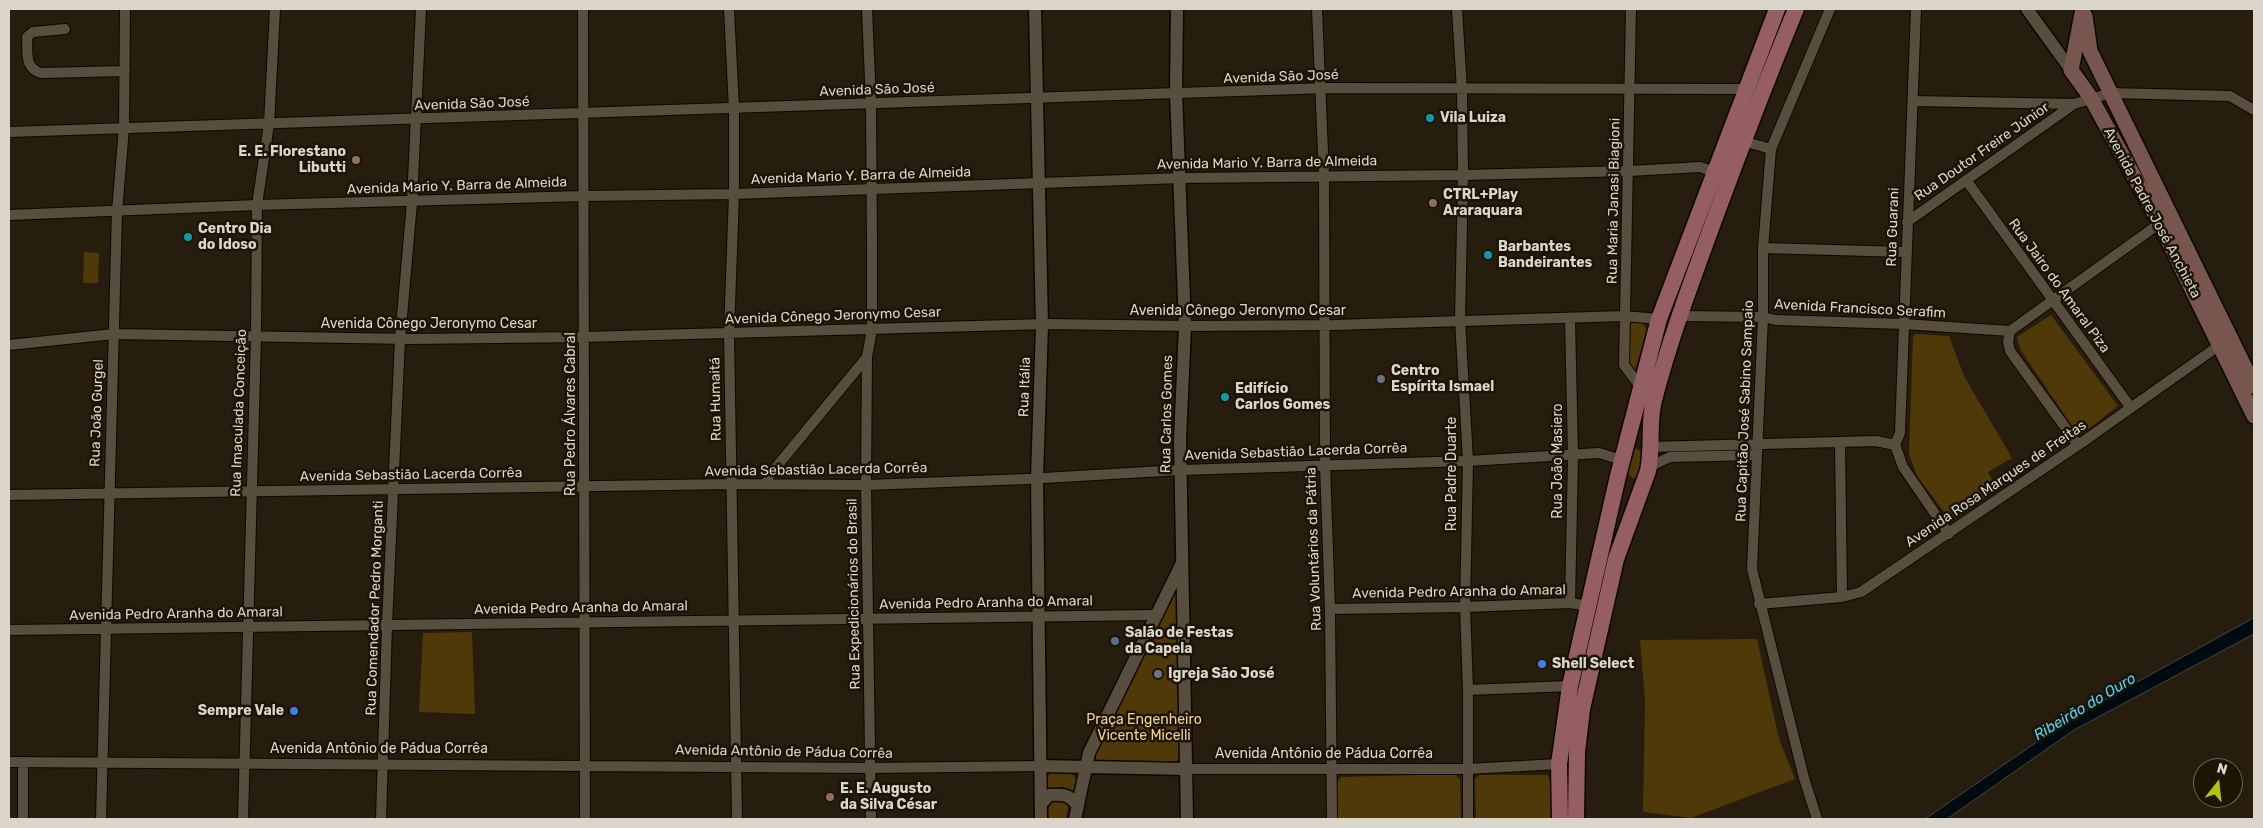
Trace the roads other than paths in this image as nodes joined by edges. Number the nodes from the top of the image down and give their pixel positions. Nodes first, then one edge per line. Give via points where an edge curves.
1 (126, 9) edge
2 (275, 9) edge
3 (421, 9) edge
4 (583, 9) edge
5 (729, 9) edge
6 (867, 9) edge
7 (1035, 9) edge
8 (1176, 9) edge
9 (1317, 9) edge
10 (1457, 9) edge
11 (1631, 9) edge
12 (1772, 9) edge
13 (1777, 9) edge
14 (1796, 9) edge
15 (1830, 9) edge
16 (1916, 9) edge
17 (2027, 9) edge
18 (2083, 9) edge
19 (1771, 25) junction
20 (65, 29) dead end
21 (2071, 70) junction
22 (125, 71) junction
23 (1630, 88) junction
24 (1321, 89) junction
25 (1745, 89) junction
26 (1462, 90) junction
27 (2111, 93) junction
28 (1176, 94) junction
29 (1036, 98) junction
30 (2091, 98) junction
31 (1913, 101) junction
32 (871, 104) junction
33 (2074, 104) junction
34 (734, 109) junction
35 (2254, 110) edge
36 (583, 113) junction
37 (416, 120) junction
38 (269, 124) junction
39 (124, 128) junction
40 (9, 132) edge
41 (1743, 141) junction
42 (1771, 149) junction
43 (1630, 171) junction
44 (1714, 172) junction
45 (1463, 175) junction
46 (1324, 176) junction
47 (1181, 178) junction
48 (1966, 180) junction
49 (1038, 183) junction
50 (872, 189) junction
51 (734, 194) junction
52 (584, 196) junction
53 (412, 202) junction
54 (257, 205) junction
55 (117, 211) junction
56 (9, 215) edge
57 (2165, 220) junction
58 (1906, 222) junction
59 (1763, 248) junction
60 (1905, 252) junction
61 (2052, 301) junction
62 (1624, 316) junction
63 (1679, 316) junction
64 (1763, 317) junction
65 (1659, 318) junction
66 (1570, 319) junction
67 (1460, 320) junction
68 (1904, 324) junction
69 (1042, 325) junction
70 (1323, 325) junction
71 (1185, 326) junction
72 (872, 329) junction
73 (2010, 331) junction
74 (729, 333) junction
75 (114, 334) junction
76 (256, 336) junction
77 (584, 337) junction
78 (400, 339) junction
79 (2225, 341) junction
80 (9, 345) edge
81 (867, 357) junction
82 (2254, 386) edge
83 (1642, 389) junction
84 (2131, 408) junction
85 (2254, 416) edge
86 (1840, 442) junction
87 (1895, 445) junction
88 (2078, 445) junction
89 (1650, 448) junction
90 (1757, 450) junction
91 (1624, 453) junction
92 (1573, 456) junction
93 (1468, 461) junction
94 (1325, 464) junction
95 (1180, 470) junction
96 (1618, 476) junction
97 (1646, 477) junction
98 (1037, 478) junction
99 (731, 484) junction
100 (768, 485) junction
101 (866, 485) junction
102 (584, 486) junction
103 (393, 489) junction
104 (251, 491) junction
105 (109, 493) junction
106 (9, 495) edge
107 (1949, 534) junction
108 (1183, 561) junction
109 (1842, 597) junction
110 (1570, 603) junction
111 (1759, 604) junction
112 (1589, 606) junction
113 (1465, 607) junction
114 (1330, 608) junction
115 (1154, 615) junction
116 (1039, 616) junction
117 (868, 618) junction
118 (733, 620) junction
119 (585, 621) junction
120 (386, 625) junction
121 (248, 628) junction
122 (106, 629) junction
123 (9, 630) edge
124 (1570, 686) junction
125 (1468, 690) junction
126 (9, 762) edge
127 (23, 762) junction
128 (244, 762) junction
129 (104, 763) junction
130 (383, 764) junction
131 (1559, 764) junction
132 (584, 765) junction
133 (736, 766) junction
134 (1040, 766) junction
135 (1086, 766) junction
136 (872, 768) junction
137 (1186, 768) junction
138 (1331, 769) junction
139 (1467, 769) junction
140 (1041, 804) junction
141 (1076, 813) edge
142 (23, 819) edge
143 (101, 819) edge
144 (243, 819) edge
145 (381, 819) edge
146 (585, 819) edge
147 (737, 819) edge
148 (871, 819) edge
149 (1041, 819) edge
150 (1187, 819) edge
151 (1332, 819) edge
152 (1468, 819) edge
153 (1560, 819) edge
154 (1576, 819) edge
155 (1817, 819) edge

1 - 22 street, Rua João Gurgel
2 - 38 street, Rua Imaculada Conceição
3 - 37 street, Rua Comendador Pedro Morganti
4 - 36 street, Rua Pedro Álvares Cabral
5 - 34 street, Rua Humaitá
6 - 32 street, Rua Expedicionários do Brasil
7 - 29 street, Rua Itália
8 - 28 street, Rua Carlos Gomes
9 - 24 street, Rua Voluntários da Pátria
10 - 26 street, Rua Padre Duarte
11 - 23 street, Rua Maria Janasi Biagioni
12 - 19 street
13 - 19 main road
14 - 41 main road
15 - 42 street, Rua Capitão José Sabino Sampaio
16 - 31 street, Rua Guarani
17 - 21 street
18 - 21 main road, Avenida Padre José Anchieta
18 - 27 main road, Avenida Padre José Anchieta via 2090,50
19 - 25 main road
20 - 22 street via 33,32 27,37 29,66 33,70 42,73
21 - 30 main road, Avenida Padre José Anchieta
22 - 39 street, Rua João Gurgel
23 - 25 street, Avenida São José
23 - 26 street, Avenida São José
23 - 43 street, Rua Maria Janasi Biagioni
24 - 26 street, Avenida São José
24 - 28 street, Avenida São José
24 - 46 street, Rua Voluntários da Pátria
25 - 44 main road
26 - 45 street, Rua Padre Duarte
27 - 30 street
27 - 35 street via 2230,96
27 - 57 main road, Avenida Padre José Anchieta
28 - 29 street, Avenida São José
28 - 47 street, Rua Carlos Gomes
29 - 32 street, Avenida São José
29 - 49 street, Rua Itália
30 - 33 street
30 - 57 main road, Avenida Padre José Anchieta
31 - 33 street
31 - 58 street, Rua Guarani
32 - 34 street, Avenida São José
32 - 50 street, Rua Expedicionários do Brasil
33 - 48 street, Rua Doutor Freire Júnior
34 - 36 street, Avenida São José
34 - 51 street, Rua Humaitá
36 - 37 street, Avenida São José
36 - 52 street, Rua Pedro Álvares Cabral
37 - 38 street, Avenida São José
37 - 53 street, Rua Comendador Pedro Morganti
38 - 39 street, Avenida São José
38 - 54 street, Rua Imaculada Conceição
39 - 40 street, Avenida São José
39 - 55 street, Rua João Gurgel
41 - 42 street
41 - 63 main road
42 - 59 street, Rua Capitão José Sabino Sampaio
43 - 44 street, Avenida Mario Y. Barra de Almeida via 1700,167
43 - 45 street, Avenida Mario Y. Barra de Almeida
43 - 62 street, Rua Maria Janasi Biagioni
44 - 65 main road
45 - 46 street, Avenida Mario Y. Barra de Almeida
45 - 67 street, Rua Padre Duarte
46 - 47 street, Avenida Mario Y. Barra de Almeida
46 - 70 street, Rua Voluntários da Pátria
47 - 49 street, Avenida Mario Y. Barra de Almeida
47 - 71 street, Rua Carlos Gomes
48 - 58 street, Rua Doutor Freire Júnior
48 - 61 street, Rua Jairo do Amaral Piza
49 - 50 street, Avenida Mario Y. Barra de Almeida
49 - 69 street, Rua Itália
50 - 51 street, Avenida Mario Y. Barra de Almeida
50 - 72 street, Rua Expedicionários do Brasil
51 - 52 street, Avenida Mario Y. Barra de Almeida
51 - 74 street, Rua Humaitá
52 - 53 street, Avenida Mario Y. Barra de Almeida
52 - 77 street, Rua Pedro Álvares Cabral
53 - 54 street, Avenida Mario Y. Barra de Almeida
53 - 78 street, Rua Comendador Pedro Morganti
54 - 55 street, Avenida Mario Y. Barra de Almeida
54 - 76 street, Rua Imaculada Conceição
55 - 56 street, Avenida Mario Y. Barra de Almeida
55 - 75 street, Rua João Gurgel
57 - 61 street
57 - 79 main road, Avenida Padre José Anchieta
58 - 60 street, Rua Guarani
59 - 60 street
59 - 64 street, Rua Capitão José Sabino Sampaio
60 - 68 street, Rua Guarani
61 - 73 street
61 - 84 street, Rua Jairo do Amaral Piza
62 - 65 street, Avenida Cônego Jeronymo Cesar
62 - 66 street, Avenida Cônego Jeronymo Cesar
62 - 83 street, Rua Maria Janasi Biagioni via 1624,365
63 - 64 street, Avenida Francisco Serafim
63 - 89 main road via 1654,400 1649,424
64 - 68 street, Avenida Francisco Serafim
64 - 90 street, Rua Capitão José Sabino Sampaio
65 - 83 main road
66 - 67 street, Avenida Cônego Jeronymo Cesar
66 - 92 street, Rua João Masiero
67 - 70 street, Avenida Cônego Jeronymo Cesar
67 - 93 street, Rua Padre Duarte
68 - 73 street, Avenida Francisco Serafim
68 - 87 street, Rua Guarani via 1900,433
69 - 71 street, Avenida Cônego Jeronymo Cesar
69 - 72 street, Avenida Cônego Jeronymo Cesar
69 - 98 street, Rua Itália
70 - 71 street, Avenida Cônego Jeronymo Cesar
70 - 94 street, Rua Voluntários da Pátria
71 - 95 street, Rua Carlos Gomes
72 - 74 street, Avenida Cônego Jeronymo Cesar
72 - 81 street, Rua Expedicionários do Brasil
73 - 88 street via 2010,351
74 - 77 street, Avenida Cônego Jeronymo Cesar
74 - 99 street, Rua Humaitá
75 - 76 street, Avenida Cônego Jeronymo Cesar
75 - 80 street, Avenida Cônego Jeronymo Cesar
75 - 105 street, Rua João Gurgel
76 - 78 street, Avenida Cônego Jeronymo Cesar
76 - 104 street, Rua Imaculada Conceição
77 - 78 street, Avenida Cônego Jeronymo Cesar
77 - 102 street, Rua Pedro Álvares Cabral
78 - 103 street, Rua Comendador Pedro Morganti
79 - 82 main road, Avenida Padre José Anchieta
79 - 84 street, Avenida Rosa Marques de Freitas
79 - 85 main road, Avenida Padre José Anchieta
81 - 100 street via 768,477
81 - 101 street, Rua Expedicionários do Brasil
83 - 91 main road
84 - 88 street, Avenida Rosa Marques de Freitas
86 - 87 street via 1876,440
86 - 90 street
86 - 109 street
87 - 107 street via 1903,467
88 - 107 street, Avenida Rosa Marques de Freitas
89 - 90 street
89 - 91 main road via 1642,445
89 - 97 main road
90 - 97 street via 1670,457 1655,464
90 - 111 street, Rua Capitão José Sabino Sampaio via 1752,569
91 - 92 street, Avenida Sebastião Lacerda Corrêa
91 - 96 main road
92 - 93 street, Avenida Sebastião Lacerda Corrêa
92 - 110 street, Rua João Masiero
93 - 94 street, Avenida Sebastião Lacerda Corrêa
93 - 113 street, Rua Padre Duarte
94 - 95 street, Avenida Sebastião Lacerda Corrêa
94 - 114 street, Rua Voluntários da Pátria
95 - 98 street, Avenida Sebastião Lacerda Corrêa
95 - 108 street, Rua Carlos Gomes
96 - 97 main road via 1630,485
96 - 112 main road
97 - 154 main road via 1616,559 1582,709 1577,752
98 - 101 street, Avenida Sebastião Lacerda Corrêa
98 - 116 street, Rua Itália
99 - 100 street, Avenida Sebastião Lacerda Corrêa
99 - 102 street, Avenida Sebastião Lacerda Corrêa
99 - 118 street, Rua Humaitá
100 - 101 street, Avenida Sebastião Lacerda Corrêa
101 - 117 street, Rua Expedicionários do Brasil
102 - 103 street, Avenida Sebastião Lacerda Corrêa
102 - 119 street, Rua Pedro Álvares Cabral
103 - 104 street, Avenida Sebastião Lacerda Corrêa
103 - 120 street, Rua Comendador Pedro Morganti
104 - 105 street, Avenida Sebastião Lacerda Corrêa
104 - 121 street, Rua Imaculada Conceição
105 - 106 street, Avenida Sebastião Lacerda Corrêa
105 - 122 street, Rua João Gurgel
107 - 109 street, Avenida Rosa Marques de Freitas via 1861,592
108 - 115 street
108 - 137 street, Rua Carlos Gomes
109 - 111 street, Avenida Rosa Marques de Freitas
110 - 112 street, Avenida Pedro Aranha do Amaral
110 - 113 street, Avenida Pedro Aranha do Amaral
111 - 155 street, Rua Capitão José Sabino Sampaio
112 - 124 main road
113 - 114 street, Avenida Pedro Aranha do Amaral
113 - 125 street, Rua Padre Duarte
114 - 138 street, Rua Voluntários da Pátria
115 - 116 street, Avenida Pedro Aranha do Amaral
115 - 135 street via 1089,753
116 - 117 street, Avenida Pedro Aranha do Amaral
116 - 134 street, Rua Itália
117 - 118 street, Avenida Pedro Aranha do Amaral
117 - 136 street, Rua Expedicionários do Brasil
118 - 119 street, Avenida Pedro Aranha do Amaral
118 - 133 street, Rua Humaitá
119 - 120 street, Avenida Pedro Aranha do Amaral
119 - 132 street, Rua Pedro Álvares Cabral
120 - 121 street, Avenida Pedro Aranha do Amaral
120 - 130 street, Rua Comendador Pedro Morganti
121 - 122 street, Avenida Pedro Aranha do Amaral
121 - 128 street, Rua Imaculada Conceição
122 - 123 street, Avenida Pedro Aranha do Amaral
122 - 129 street, Rua João Gurgel
124 - 125 street
124 - 131 main road
125 - 139 street, Rua Padre Duarte
126 - 127 street, Avenida Antônio de Pádua Corrêa
127 - 129 street, Avenida Antônio de Pádua Corrêa
127 - 142 street
128 - 129 street, Avenida Antônio de Pádua Corrêa
128 - 130 street, Avenida Antônio de Pádua Corrêa
128 - 144 street, Rua Imaculada Conceição
129 - 143 street, Rua João Gurgel
130 - 132 street, Avenida Antônio de Pádua Corrêa
130 - 145 street, Rua Comendador Pedro Morganti
131 - 139 street, Avenida Antônio de Pádua Corrêa
131 - 153 main road
132 - 133 street, Avenida Antônio de Pádua Corrêa
132 - 146 street, Rua Pedro Álvares Cabral
133 - 136 street, Avenida Antônio de Pádua Corrêa
133 - 147 street, Rua Humaitá
134 - 135 street, Avenida Antônio de Pádua Corrêa
134 - 136 street, Avenida Antônio de Pádua Corrêa
134 - 140 street, Rua Itália
135 - 137 street, Avenida Antônio de Pádua Corrêa
135 - 141 street
136 - 148 street, Rua Expedicionários do Brasil
137 - 138 street, Avenida Antônio de Pádua Corrêa
137 - 150 street, Rua Carlos Gomes
138 - 139 street, Avenida Antônio de Pádua Corrêa
138 - 151 street, Rua Voluntários da Pátria
139 - 152 street, Rua Padre Duarte
140 - 141 street via 1049,795 1063,794 1074,799
140 - 149 street, Rua Itália

